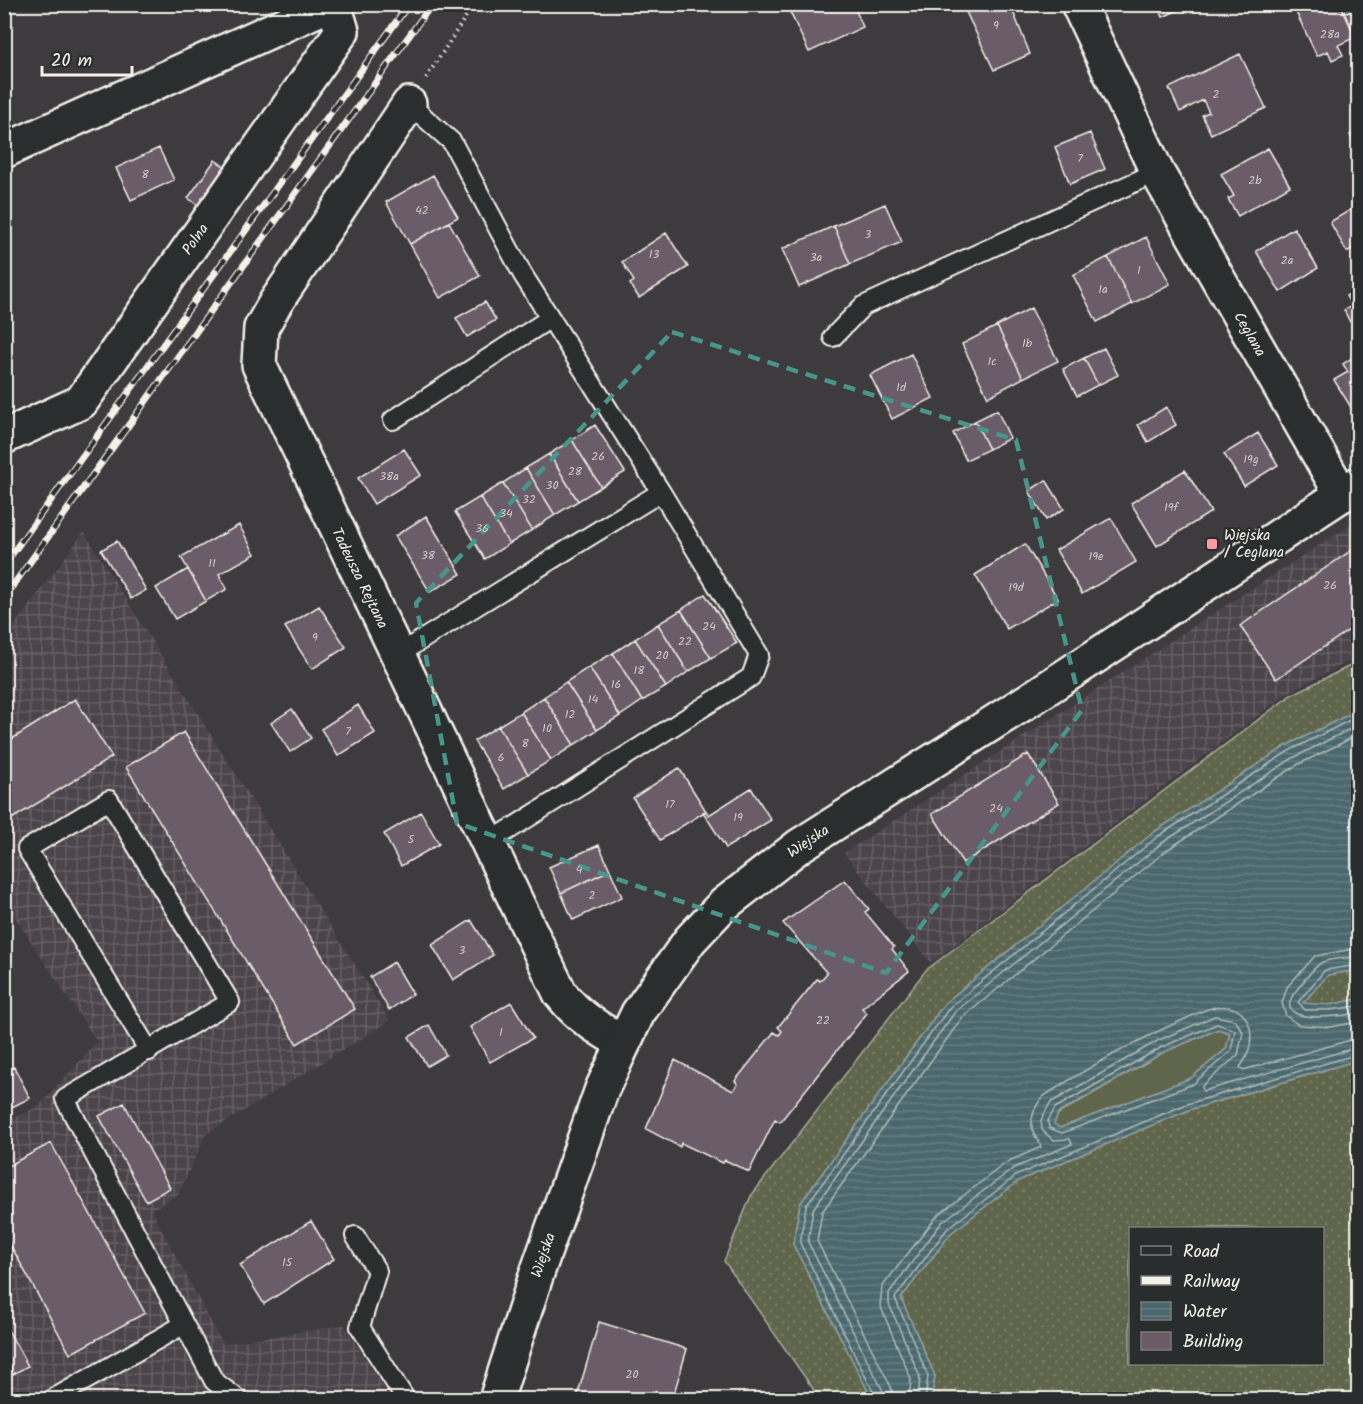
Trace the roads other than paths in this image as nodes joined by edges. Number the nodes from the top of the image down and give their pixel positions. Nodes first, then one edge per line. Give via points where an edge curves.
1 (332, 4) edge
2 (1078, 4) edge
3 (409, 104) joint
4 (4, 151) edge
5 (1157, 172) junction
6 (549, 319) junction
7 (833, 337) dead end
8 (393, 420) dead end
9 (4, 437) edge
10 (1350, 490) edge
11 (661, 492) junction
12 (398, 655) junction
13 (488, 843) junction
14 (622, 1043) junction
15 (148, 1051) junction
16 (355, 1236) dead end
17 (183, 1325) junction
18 (51, 1400) edge
19 (239, 1400) edge
20 (406, 1400) edge
21 (496, 1400) edge

1 - 4 street, Polna
1 - 9 street, Polna via 342,31 81,402
2 - 5 street, Ceglana
3 - 6 lane via 452,142 522,276
3 - 12 street, Tadeusza Rejtana via 276,302 261,328 258,365
5 - 7 lane via 863,306
5 - 10 street, Ceglana
6 - 8 lane
6 - 11 lane
10 - 14 street, Wiejska via 799,846 757,877 690,940 638,1013
11 - 12 lane
11 - 13 lane via 759,655 751,677
12 - 13 street, Tadeusza Rejtana
13 - 14 street, Tadeusza Rejtana via 560,993 588,1023
14 - 21 street, Wiejska via 577,1159
15 - 15 lane via 230,1002 109,800 27,849
15 - 17 lane via 65,1099
16 - 20 lane via 377,1271 360,1327
17 - 18 lane
17 - 19 lane via 214,1381

